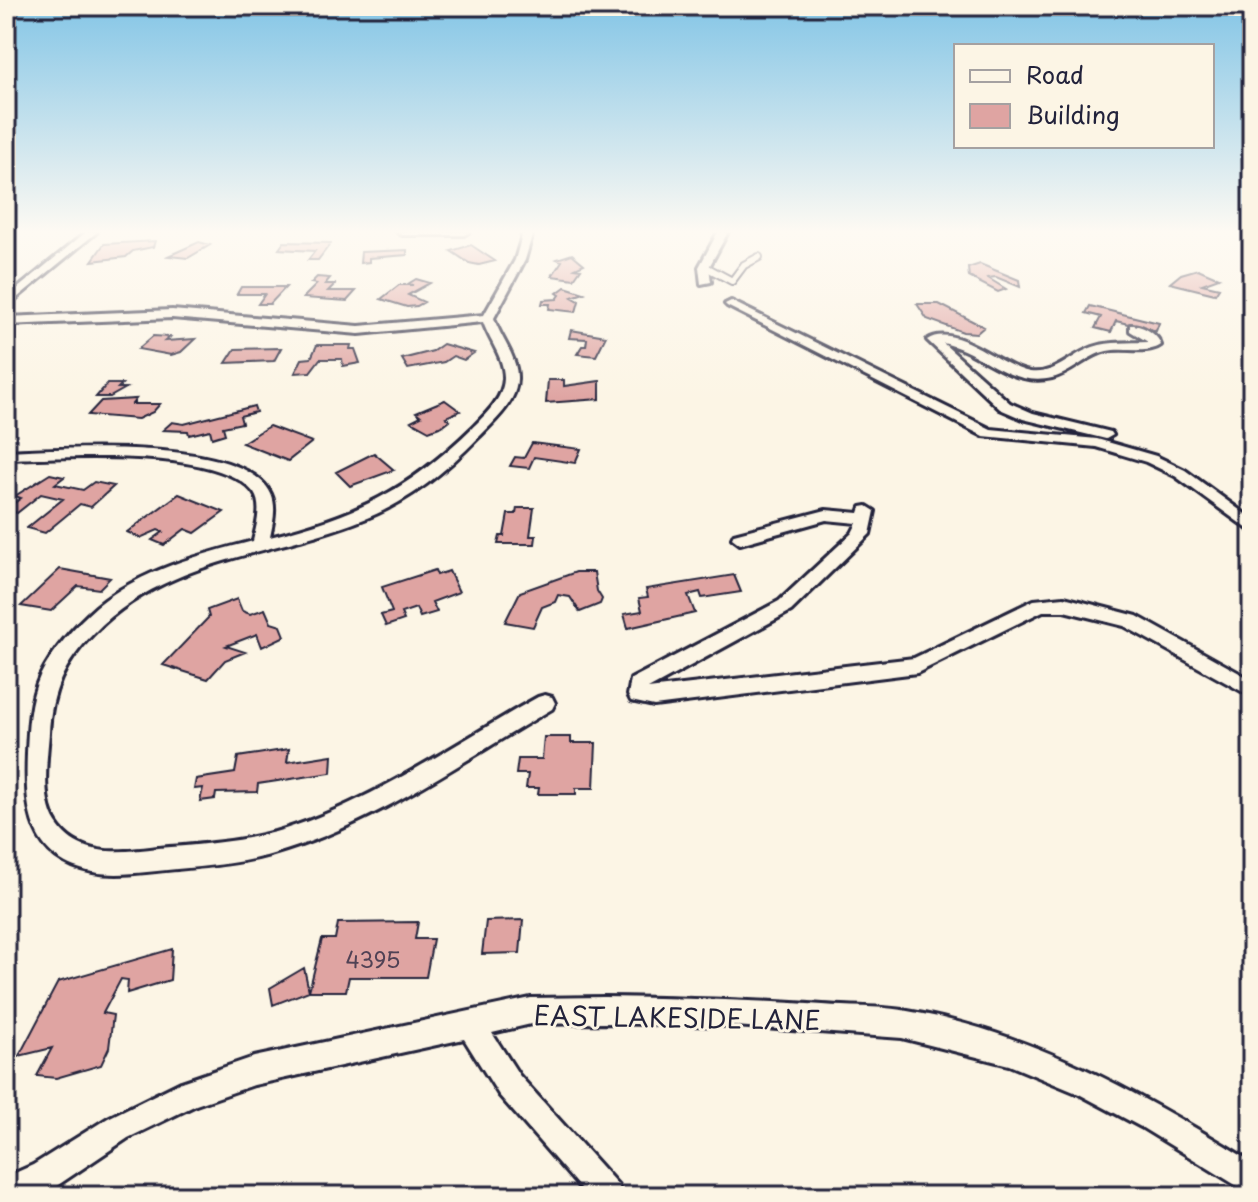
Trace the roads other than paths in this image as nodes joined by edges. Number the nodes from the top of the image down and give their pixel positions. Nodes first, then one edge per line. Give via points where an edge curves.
1 (25, 288) edge
2 (505, 288) edge
3 (6, 304) edge
4 (731, 304) dead end
5 (488, 318) junction
6 (6, 321) edge
7 (1134, 328) dead end
8 (1120, 448) junction
9 (6, 455) edge
10 (1252, 527) edge
11 (740, 538) dead end
12 (261, 542) junction
13 (1252, 689) edge
14 (545, 703) dead end
15 (472, 1026) junction
16 (1252, 1180) edge
17 (45, 1186) edge
18 (6, 1192) edge
19 (607, 1196) edge

1 - 3 street
2 - 5 street
4 - 8 street via 988,433
5 - 6 street via 372,330 172,314
5 - 12 street via 512,381 498,407 447,462 394,500 360,515
7 - 8 street via 1155,345 1101,348 1075,366 1047,376 1020,374 956,343 933,340 1005,406 1120,440
8 - 10 street via 1180,473
9 - 12 street via 142,454 224,465 262,492 266,504
11 - 13 street via 826,515 866,515 858,537 785,606 638,685 638,695 654,698 917,665 1040,605 1064,604 1130,621
12 - 14 street via 173,569 135,588 109,605 62,656 40,713 36,794 41,819 62,847 84,859 144,861 290,838 390,792
15 - 16 street, EAST LAKESIDE LANE via 531,1011 604,1010 902,1024 1009,1051 1089,1084
15 - 17 street, EAST LAKESIDE LANE via 254,1071 191,1092 118,1128
15 - 19 street via 509,1085
17 - 18 street, EAST LAKESIDE LANE

